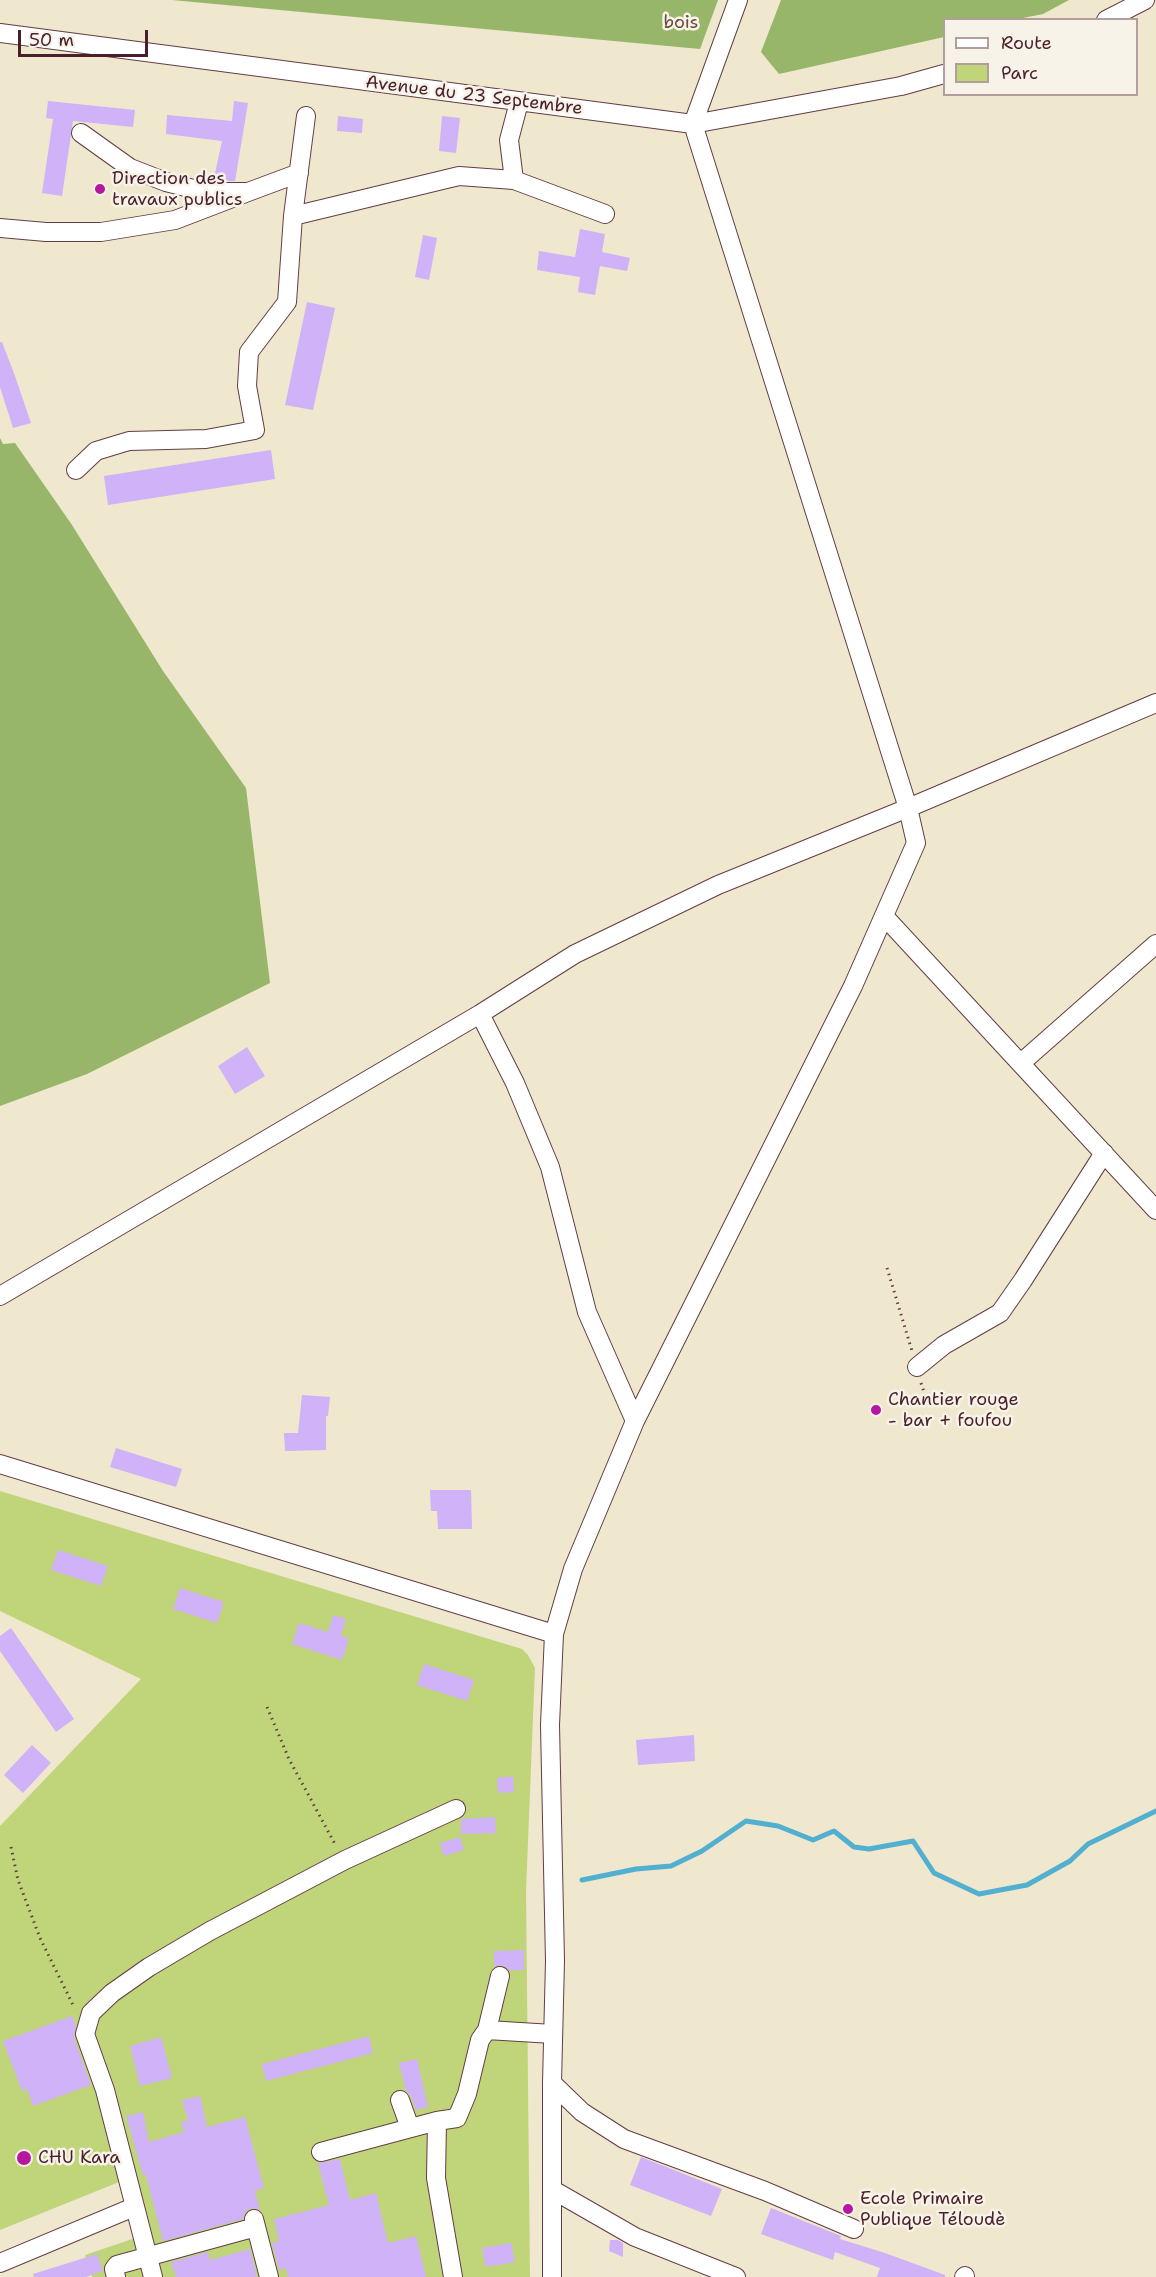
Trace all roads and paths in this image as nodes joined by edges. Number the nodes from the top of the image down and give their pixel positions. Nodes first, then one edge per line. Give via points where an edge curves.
1 (738, 0) edge
2 (1144, 0) edge
3 (1110, 18) edge
4 (0, 33) edge
5 (943, 75) edge
6 (519, 102) junction
7 (306, 116) dead end
8 (693, 124) junction
9 (81, 133) dead end
10 (299, 173) junction
11 (514, 180) junction
12 (248, 192) junction
13 (605, 213) dead end
14 (293, 216) junction
15 (0, 228) edge
16 (76, 470) dead end
17 (1156, 703) edge
18 (908, 808) junction
19 (884, 915) junction
20 (1156, 944) edge
21 (480, 1014) junction
22 (1021, 1063) junction
23 (1104, 1153) junction
24 (1156, 1210) edge
25 (887, 1268) dead end
26 (0, 1296) edge
27 (917, 1367) junction
28 (928, 1404) dead end
29 (635, 1421) junction
30 (0, 1464) edge
31 (554, 1634) junction
32 (267, 1707) dead end
33 (456, 1809) dead end
34 (11, 1847) dead end
35 (345, 1860) junction
36 (500, 1976) dead end
37 (487, 2030) junction
38 (85, 2034) junction
39 (553, 2034) junction
40 (552, 2083) junction
41 (400, 2100) dead end
42 (437, 2121) junction
43 (410, 2128) junction
44 (321, 2152) dead end
45 (553, 2190) junction
46 (134, 2207) junction
47 (854, 2229) dead end
48 (147, 2256) junction
49 (0, 2263) edge
50 (116, 2277) edge
51 (153, 2277) edge
52 (268, 2277) edge
53 (453, 2277) edge
54 (552, 2277) edge
55 (736, 2277) edge

1 - 8 street
2 - 3 street
4 - 6 street, Avenue du 23 Septembre
5 - 8 street, Avenue du 23 Septembre via 901,86
6 - 8 street, Avenue du 23 Septembre
6 - 11 street via 509,140
7 - 10 street
8 - 18 street
9 - 12 street via 130,168 166,182 205,192
10 - 12 street
10 - 14 street
11 - 13 street
11 - 14 street via 459,176
12 - 15 street via 175,220 101,232
14 - 16 street via 287,302 249,352 247,386 255,430 206,439 129,441 96,451
17 - 18 street
18 - 19 street via 916,843
18 - 21 street via 718,885 575,954
19 - 22 street
19 - 29 street via 853,986
20 - 22 street
21 - 26 street
21 - 29 street via 515,1083 550,1167 586,1312
22 - 23 street
23 - 24 street
23 - 27 street via 1000,1313 944,1345
25 - 27 path
27 - 28 path
29 - 31 street via 573,1569
30 - 31 street
31 - 39 street via 550,1725
32 - 35 path via 318,1816
33 - 35 street
34 - 38 path via 18,1880 36,1928
35 - 38 street via 148,1967 91,2013
36 - 37 street
37 - 39 street
37 - 42 street via 480,2040 457,2118
38 - 46 street via 105,2090
39 - 40 street
40 - 45 street
40 - 47 street via 582,2112 624,2139
41 - 43 street
42 - 43 street
42 - 53 street via 436,2178
43 - 44 street
45 - 54 street
45 - 55 street via 635,2237
46 - 48 street
46 - 49 street
48 - 50 street via 117,2265
48 - 51 street
48 - 52 street via 255,2223

